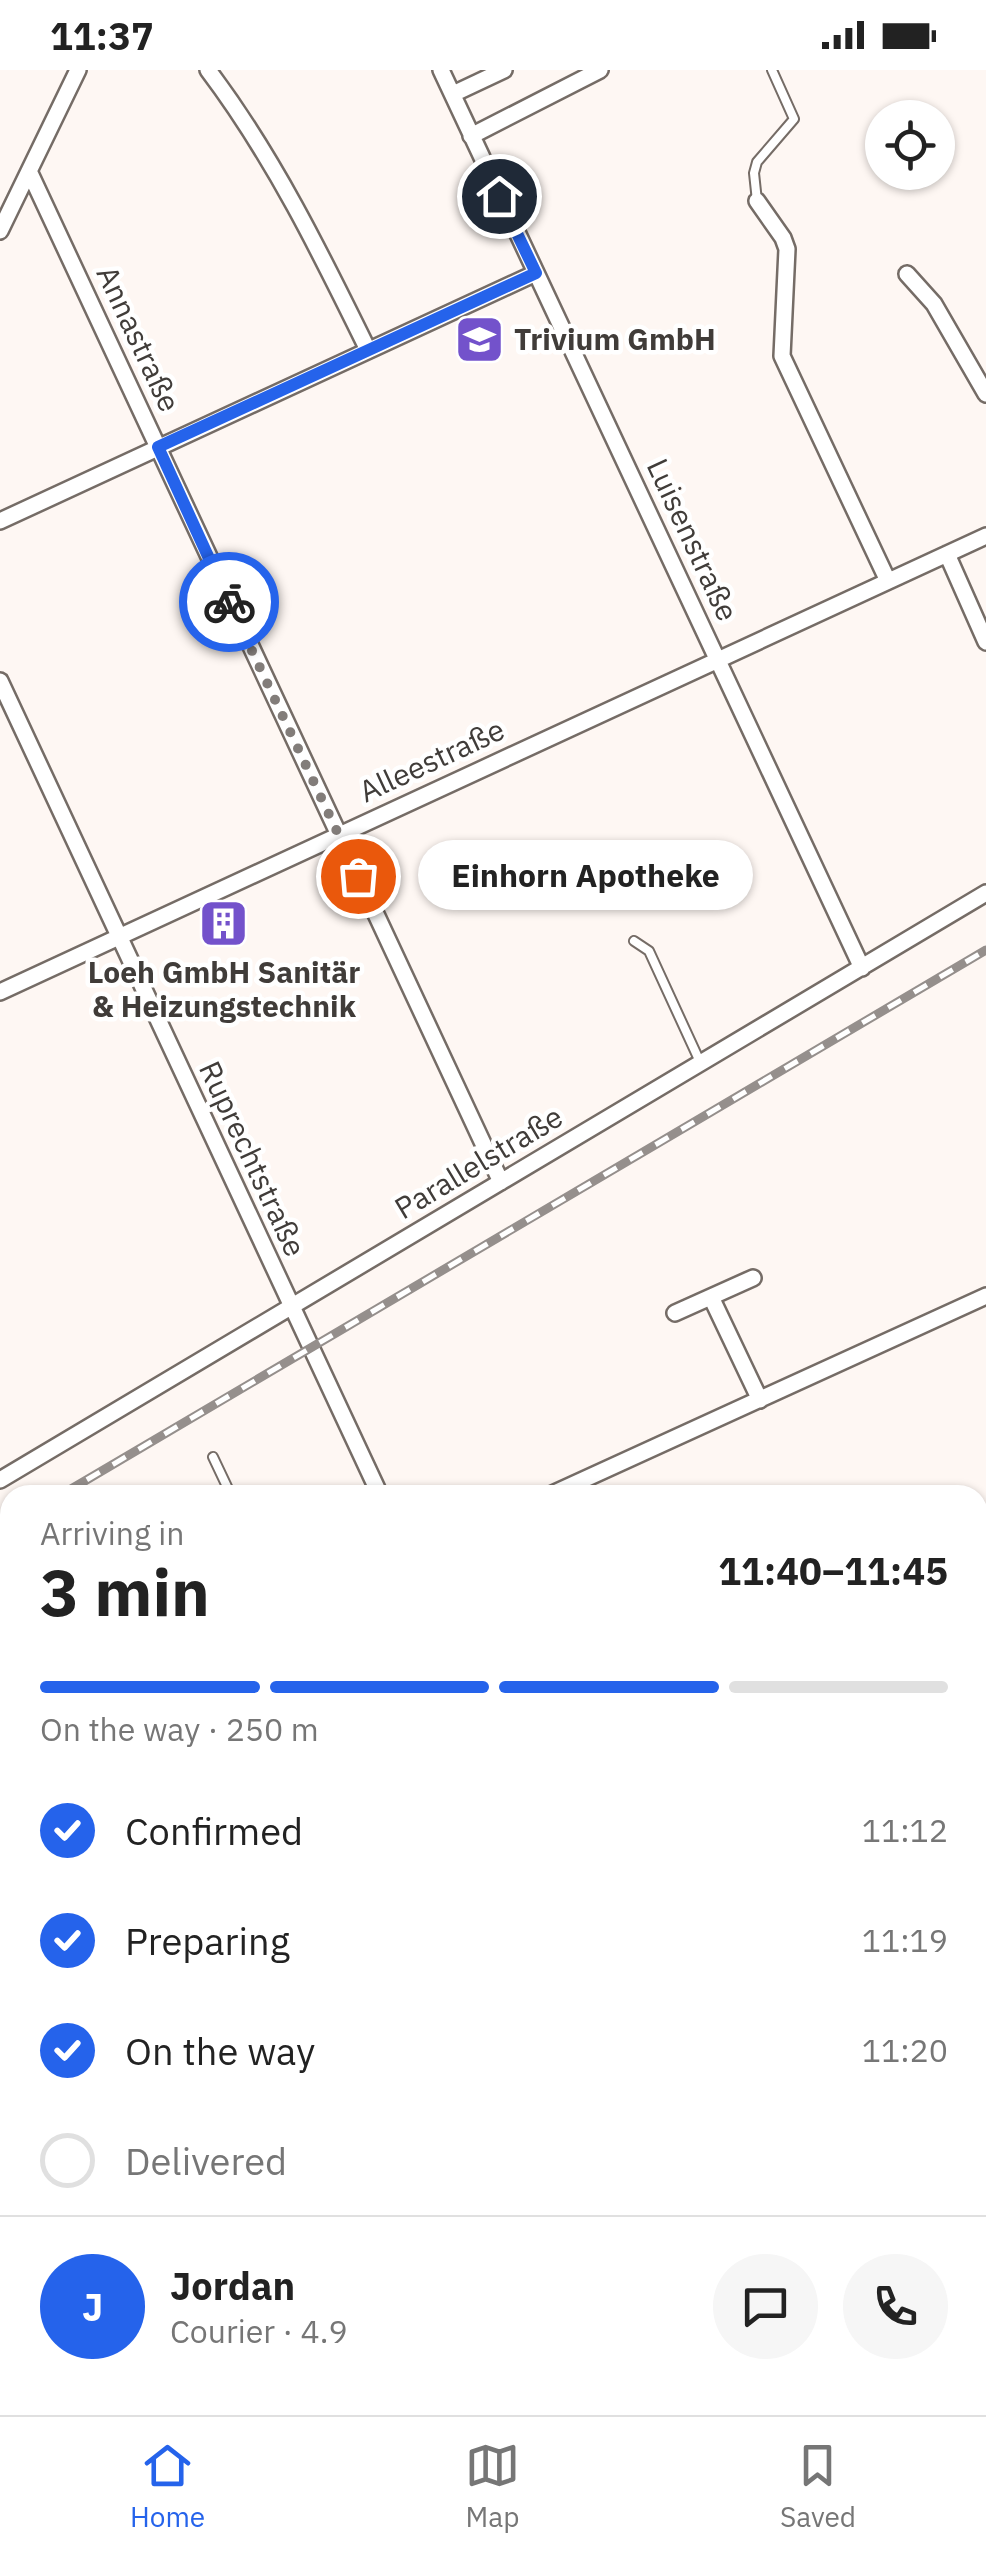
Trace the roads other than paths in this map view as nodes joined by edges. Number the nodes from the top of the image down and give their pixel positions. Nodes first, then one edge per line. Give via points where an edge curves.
1 (78, 70) edge
2 (208, 70) edge
3 (441, 70) edge
4 (504, 70) edge
5 (600, 70) edge
6 (772, 70) edge
7 (452, 94) junction
8 (471, 136) junction
9 (29, 171) junction
10 (757, 201) joint
11 (0, 232) edge
12 (536, 273) junction
13 (907, 274) dead end
14 (368, 350) junction
15 (986, 394) edge
16 (158, 447) junction
17 (0, 521) edge
18 (986, 536) edge
19 (946, 554) junction
20 (888, 581) junction
21 (986, 642) edge
22 (718, 659) junction
23 (0, 681) edge
24 (338, 834) junction
25 (986, 894) edge
26 (119, 937) junction
27 (634, 941) dead end
28 (862, 968) junction
29 (0, 992) edge
30 (701, 1064) junction
31 (501, 1182) junction
32 (753, 1278) dead end
33 (986, 1296) edge
34 (711, 1297) junction
35 (290, 1306) junction
36 (675, 1313) dead end
37 (760, 1400) junction
38 (212, 1457) dead end
39 (0, 1480) edge
40 (227, 1485) edge
41 (375, 1485) edge
42 (572, 1485) edge

1 - 9 street
2 - 14 street via 280,180
3 - 7 street, Luisenstraße
4 - 7 street
5 - 8 street
6 - 10 lane via 794,117 757,162
7 - 8 street, Luisenstraße
8 - 12 street, Luisenstraße
9 - 11 street
9 - 16 street, Annastraße
10 - 20 street via 787,248 782,356
12 - 14 street
12 - 22 street, Luisenstraße
13 - 15 street via 934,304
14 - 16 street
16 - 17 street
16 - 24 street, Annastraße
18 - 19 street, Alleestraße
19 - 20 street, Alleestraße
19 - 21 street
20 - 22 street, Alleestraße
22 - 24 street, Alleestraße
22 - 28 street, Luisenstraße
23 - 26 street, Ruprechtstraße
24 - 26 street, Alleestraße
24 - 31 street, Annastraße
25 - 28 street, Parallelstraße
26 - 29 street, Alleestraße
26 - 35 street, Ruprechtstraße
27 - 30 lane via 649,951
28 - 30 street, Parallelstraße
30 - 31 street, Parallelstraße
31 - 35 street, Parallelstraße
32 - 34 street
33 - 37 street
34 - 36 street
34 - 37 street
35 - 39 street, Parallelstraße
35 - 41 street, Ruprechtstraße
37 - 42 street
38 - 40 lane

